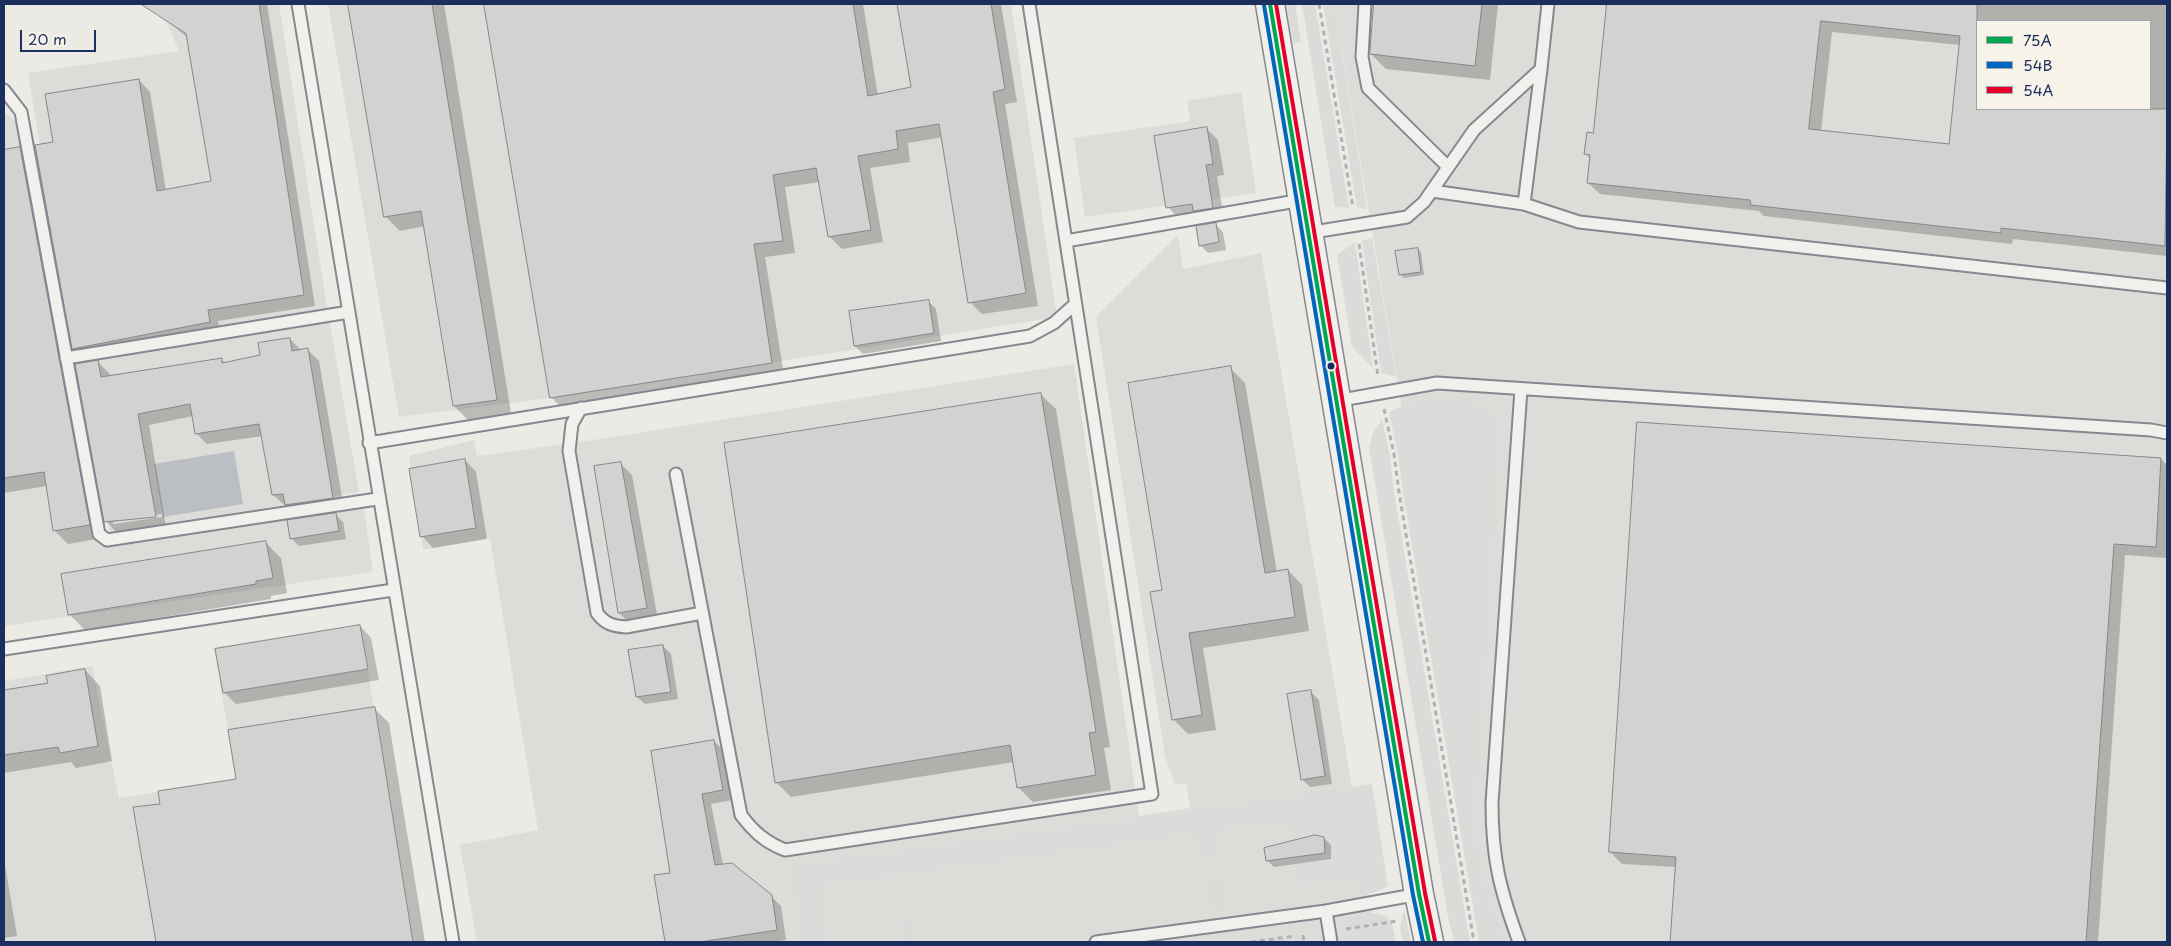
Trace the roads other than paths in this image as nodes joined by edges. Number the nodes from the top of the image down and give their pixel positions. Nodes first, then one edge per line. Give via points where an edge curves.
1 (298, 4) edge
2 (1029, 4) edge
3 (1270, 4) edge
4 (1365, 4) edge
5 (1548, 4) edge
6 (1541, 69) junction
7 (4, 90) edge
8 (1448, 167) junction
9 (1432, 191) junction
10 (1302, 200) junction
11 (1524, 204) junction
12 (1307, 234) junction
13 (1066, 242) junction
14 (2167, 288) edge
15 (1074, 305) junction
16 (349, 312) junction
17 (66, 358) junction
18 (1521, 389) junction
19 (1336, 401) junction
20 (581, 408) junction
21 (2167, 433) edge
22 (369, 443) junction
23 (676, 474) dead end
24 (378, 499) junction
25 (393, 590) junction
26 (702, 613) junction
27 (4, 649) edge
28 (1419, 894) junction
29 (1326, 911) junction
30 (453, 942) edge
31 (1096, 942) edge
32 (1331, 942) edge
33 (1429, 942) edge
34 (1519, 942) edge

1 - 16 lane
2 - 13 lane
3 - 10 street
4 - 8 lane via 1362,57 1368,88
5 - 6 lane
6 - 8 lane via 1474,130
6 - 11 lane
7 - 17 lane via 22,112
8 - 9 lane
9 - 11 lane
9 - 12 lane via 1407,217
10 - 12 street
10 - 13 lane
11 - 14 lane via 1579,222
12 - 19 street
13 - 15 lane
15 - 20 lane via 1054,323 1030,336
15 - 26 lane via 1152,794 785,850 769,844 741,815
16 - 17 lane
16 - 22 lane
17 - 24 lane via 95,523 98,534 107,540
18 - 19 lane via 1437,383
18 - 21 lane
18 - 34 lane via 1492,838 1496,873
19 - 28 street
20 - 22 lane
20 - 26 lane via 572,424 569,451 597,613 603,621 626,627
22 - 24 lane
23 - 26 lane
24 - 25 lane
25 - 27 lane
25 - 30 lane
28 - 29 lane
28 - 33 street
29 - 31 lane
29 - 32 lane

